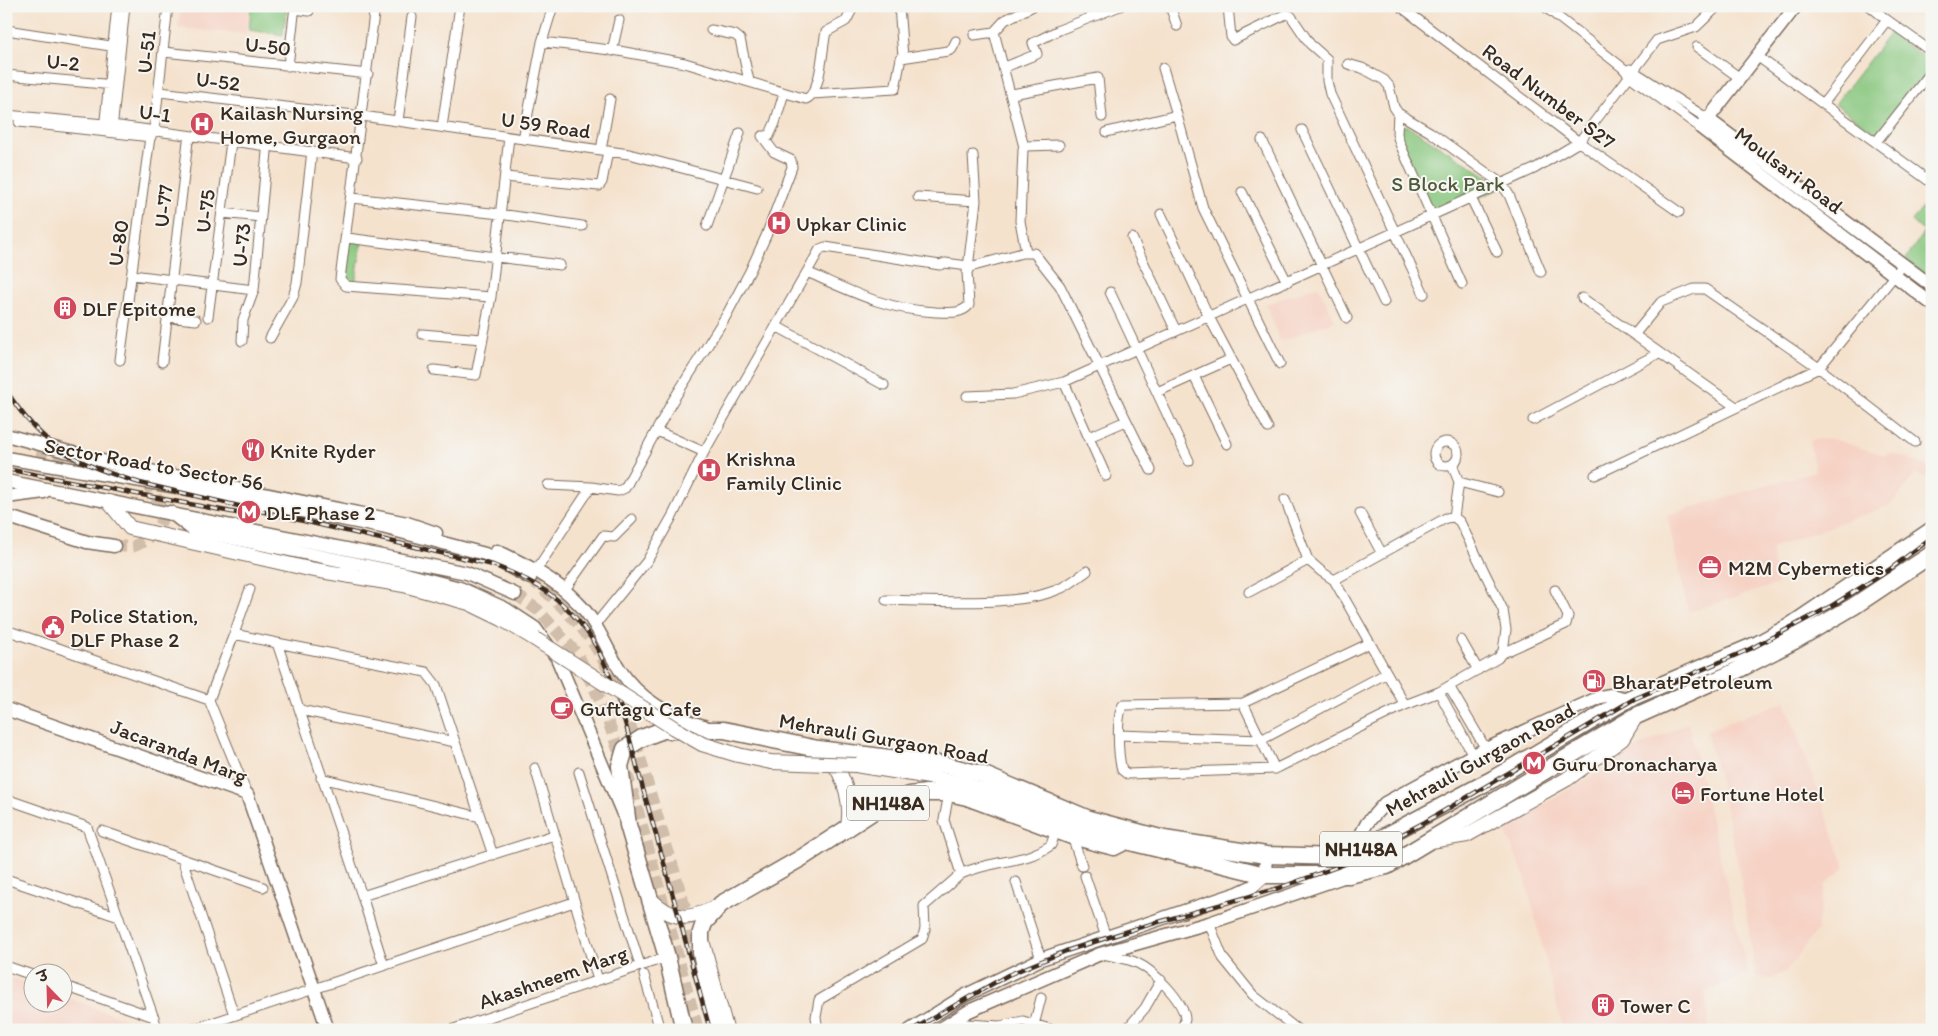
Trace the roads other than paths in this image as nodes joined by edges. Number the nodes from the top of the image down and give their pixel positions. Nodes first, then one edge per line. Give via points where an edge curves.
1 (118, 6) edge
2 (125, 6) edge
3 (168, 6) edge
4 (375, 6) edge
5 (460, 6) edge
6 (553, 6) edge
7 (854, 6) edge
8 (899, 6) edge
9 (1033, 6) edge
10 (1120, 6) edge
11 (1170, 6) edge
12 (1228, 6) edge
13 (1400, 6) edge
14 (1417, 6) edge
15 (1544, 6) edge
16 (1718, 6) edge
17 (1796, 6) edge
18 (1870, 6) edge
19 (295, 8) edge
20 (309, 11) dead end
21 (1411, 14) junction
22 (412, 17) dead end
23 (619, 20) dead end
24 (1887, 20) junction
25 (1177, 26) dead end
26 (7, 30) edge
27 (711, 30) dead end
28 (994, 32) junction
29 (974, 35) dead end
30 (956, 41) dead end
31 (542, 42) junction
32 (117, 47) junction
33 (1697, 47) dead end
34 (612, 51) junction
35 (164, 52) junction
36 (1932, 52) edge
37 (1758, 56) junction
38 (902, 57) junction
39 (1348, 64) dead end
40 (288, 66) junction
41 (1005, 67) junction
42 (1163, 68) dead end
43 (1932, 71) edge
44 (368, 74) junction
45 (1633, 74) junction
46 (6, 75) edge
47 (1740, 78) junction
48 (749, 80) junction
49 (113, 85) junction
50 (160, 92) junction
51 (784, 93) junction
52 (812, 94) junction
53 (1012, 94) junction
54 (610, 99) dead end
55 (1822, 104) junction
56 (1398, 114) junction
57 (6, 115) edge
58 (362, 116) junction
59 (1102, 116) dead end
60 (1177, 116) junction
61 (6, 121) edge
62 (398, 121) junction
63 (1705, 123) junction
64 (108, 128) junction
65 (442, 128) junction
66 (1302, 130) dead end
67 (1107, 132) dead end
68 (740, 133) dead end
69 (154, 135) junction
70 (509, 137) junction
71 (190, 139) junction
72 (523, 139) junction
73 (1262, 140) dead end
74 (1580, 142) junction
75 (1876, 142) junction
76 (231, 144) junction
77 (1059, 145) dead end
78 (1024, 147) junction
79 (604, 151) junction
80 (267, 152) junction
81 (312, 154) junction
82 (973, 155) dead end
83 (357, 161) junction
84 (505, 177) junction
85 (722, 178) junction
86 (1932, 183) edge
87 (1502, 184) junction
88 (757, 188) dead end
89 (1242, 192) dead end
90 (1799, 195) junction
91 (918, 197) dead end
92 (352, 198) junction
93 (1472, 198) junction
94 (976, 201) junction
95 (1679, 212) dead end
96 (222, 213) junction
97 (500, 214) junction
98 (1161, 214) dead end
99 (1432, 216) junction
100 (261, 217) junction
101 (582, 226) dead end
102 (707, 226) dead end
103 (1395, 233) junction
104 (347, 238) junction
105 (1132, 238) dead end
106 (1358, 249) junction
107 (1026, 252) junction
108 (1497, 252) dead end
109 (495, 257) junction
110 (560, 265) dead end
111 (1323, 265) junction
112 (1903, 265) junction
113 (968, 267) junction
114 (807, 272) junction
115 (1541, 272) dead end
116 (132, 275) junction
117 (1894, 276) junction
118 (171, 281) junction
119 (1287, 282) junction
120 (1462, 284) dead end
121 (213, 285) junction
122 (1932, 286) edge
123 (254, 290) junction
124 (1110, 292) dead end
125 (1424, 294) dead end
126 (491, 298) junction
127 (1582, 298) dead end
128 (1247, 299) junction
129 (1384, 302) dead end
130 (1932, 304) edge
131 (167, 317) junction
132 (1209, 317) junction
133 (208, 318) dead end
134 (1347, 318) dead end
135 (196, 320) dead end
136 (776, 326) junction
137 (1176, 332) junction
138 (422, 334) dead end
139 (1634, 334) junction
140 (270, 338) dead end
141 (482, 339) junction
142 (242, 341) dead end
143 (1138, 349) junction
144 (1659, 353) junction
145 (1231, 359) junction
146 (120, 360) dead end
147 (162, 362) dead end
148 (1280, 364) dead end
149 (1100, 366) junction
150 (1818, 368) junction
151 (434, 370) dead end
152 (1194, 376) junction
153 (1064, 382) junction
154 (884, 385) dead end
155 (1157, 392) junction
156 (967, 396) dead end
157 (1736, 407) junction
158 (1126, 420) junction
159 (1532, 420) dead end
160 (1268, 428) dead end
161 (657, 431) junction
162 (6, 435) edge
163 (1088, 437) junction
164 (1915, 442) dead end
165 (6, 444) edge
166 (1227, 444) dead end
167 (38, 450) tunnel mouth
168 (704, 452) junction
169 (82, 455) junction
170 (6, 458) edge
171 (1190, 461) dead end
172 (30, 463) junction
173 (1452, 465) dead end
174 (1151, 470) dead end
175 (1594, 475) dead end
176 (1106, 476) dead end
177 (6, 482) edge
178 (1459, 482) junction
179 (548, 485) dead end
180 (591, 487) junction
181 (48, 490) junction
182 (1498, 492) dead end
183 (274, 496) junction
184 (6, 498) edge
185 (1285, 499) dead end
186 (109, 502) junction
187 (288, 508) junction
188 (170, 512) junction
189 (1360, 513) dead end
190 (6, 516) edge
191 (1454, 517) junction
192 (632, 519) dead end
193 (382, 527) junction
194 (1932, 530) edge
195 (436, 533) junction
196 (114, 546) tunnel mouth
197 (1381, 552) junction
198 (1902, 552) junction
199 (1932, 554) edge
200 (1308, 560) junction
201 (1914, 567) junction
202 (1087, 571) dead end
203 (533, 574) junction
204 (1334, 580) junction
205 (250, 589) dead end
206 (564, 590) junction
207 (1555, 590) dead end
208 (1249, 592) dead end
209 (515, 594) tunnel mouth
210 (886, 600) dead end
211 (595, 625) junction
212 (6, 630) edge
213 (234, 634) junction
214 (1461, 640) dead end
215 (277, 643) junction
216 (1370, 643) junction
217 (1501, 654) junction
218 (1478, 670) junction
219 (1387, 673) junction
220 (1449, 686) junction
221 (1439, 692) junction
222 (1628, 699) junction
223 (209, 700) junction
224 (1243, 703) junction
225 (1405, 705) junction
226 (6, 709) edge
227 (300, 710) junction
228 (724, 730) junction
229 (1118, 735) junction
230 (1261, 740) junction
231 (455, 742) junction
232 (818, 749) junction
233 (1486, 749) junction
234 (1473, 756) junction
235 (535, 768) dead end
236 (1274, 769) junction
237 (579, 772) dead end
238 (321, 778) junction
239 (949, 793) junction
240 (247, 794) junction
241 (6, 799) edge
242 (480, 817) junction
243 (628, 825) junction
244 (847, 830) junction
245 (1056, 830) junction
246 (102, 831) dead end
247 (554, 835) junction
248 (1072, 836) junction
249 (1126, 841) junction
250 (493, 855) junction
251 (1266, 855) junction
252 (1350, 855) junction
253 (182, 859) junction
254 (1082, 866) dead end
255 (961, 874) junction
256 (1265, 875) junction
257 (1349, 875) junction
258 (1085, 876) dead end
259 (6, 879) edge
260 (1016, 882) dead end
261 (1252, 886) junction
262 (263, 887) dead end
263 (362, 896) junction
264 (650, 899) junction
265 (574, 902) junction
266 (722, 904) junction
267 (1265, 904) junction
268 (119, 917) junction
269 (1209, 923) junction
270 (701, 932) junction
271 (1106, 937) junction
272 (1091, 942) junction
273 (1098, 955) junction
274 (667, 957) junction
275 (1041, 959) junction
276 (640, 965) junction
277 (6, 966) edge
278 (384, 966) junction
279 (22, 972) edge
280 (644, 976) dead end
281 (598, 980) junction
282 (1161, 980) junction
283 (72, 988) edge
284 (314, 989) junction
285 (1040, 998) dead end
286 (234, 1015) junction
287 (154, 1017) junction
288 (950, 1023) junction
289 (1034, 1027) edge
290 (999, 1028) edge
291 (158, 1030) edge
292 (191, 1030) edge
293 (328, 1030) edge
294 (451, 1030) edge
295 (660, 1030) edge
296 (684, 1030) edge
297 (718, 1030) edge
298 (729, 1030) edge
299 (818, 1030) edge
300 (910, 1030) edge
301 (939, 1030) edge
302 (1053, 1030) edge
303 (1126, 1030) edge
304 (1181, 1030) edge
305 (1298, 1030) edge

1 - 32 street
2 - 32 street
3 - 35 street, U-51
4 - 44 street
5 - 65 street
6 - 31 street
7 - 52 street via 846,21 826,32 823,57
8 - 38 street
9 - 28 street via 1005,20
10 - 41 street via 1033,43 1037,54
11 - 25 street
12 - 103 street via 1233,40 1286,14 1310,44 1324,55 1328,62 1330,94
13 - 21 street, Road Number S27
14 - 21 street
15 - 45 street, Moulsari Road
16 - 45 street via 1696,28 1657,40
17 - 37 street
18 - 24 street
19 - 20 street
19 - 40 street
21 - 74 street, Road Number S27
22 - 62 street
23 - 34 street
24 - 36 street
24 - 55 street
26 - 32 street
27 - 48 street via 740,39
28 - 29 street
28 - 41 street
30 - 38 street via 948,51
31 - 34 street
31 - 72 street
32 - 49 street
33 - 47 street
34 - 48 street via 671,60
35 - 40 street, U-50
35 - 50 street, U-51
37 - 47 street
37 - 55 street
38 - 52 street via 895,89
39 - 56 street via 1384,80
40 - 44 street, U-50
41 - 53 street
42 - 60 street
43 - 75 street
44 - 58 street
45 - 63 street, Moulsari Road
45 - 74 street
46 - 49 street, U-2
47 - 63 street
48 - 51 street
49 - 64 street
50 - 58 street, U-52
50 - 69 street, U-51
51 - 52 street via 803,99
51 - 161 street via 773,129 768,136 762,136 771,150 792,162 778,208 730,308
53 - 59 street via 1098,78
53 - 78 street
54 - 79 street
55 - 75 street
56 - 87 street via 1442,140
56 - 99 street via 1398,140
57 - 64 street, U-1
58 - 62 street, U 59 Road
58 - 83 street
60 - 67 street
60 - 128 street via 1203,208
61 - 64 street
62 - 65 street, U 59 Road
63 - 90 street, Moulsari Road
64 - 69 street, U-1
65 - 70 street, U 59 Road
66 - 106 street
68 - 85 street
69 - 71 street, U-1
69 - 116 street, U-80
70 - 72 street, U 59 Road
70 - 84 street
71 - 76 street, U-1
71 - 118 street, U-77
72 - 79 street, U 59 Road
73 - 111 street
74 - 87 street
74 - 95 street, Road Number S27
75 - 86 street
76 - 80 street, U-1
76 - 81 street, U-1
76 - 96 street, U-75
77 - 78 street
78 - 107 street via 1020,214
79 - 84 street via 602,182 595,187
79 - 85 street, U 59 Road via 629,154
80 - 81 street, U-1
80 - 100 street, U-73
81 - 83 street, U-1
81 - 140 street via 297,283
82 - 94 street
83 - 92 street
84 - 97 street
85 - 88 street, U 59 Road
85 - 102 street
87 - 93 street
87 - 115 street
89 - 119 street
90 - 112 street, Moulsari Road
90 - 117 street, Moulsari Road
91 - 94 street
92 - 97 street
92 - 104 street
93 - 99 street
93 - 108 street
94 - 113 street
96 - 100 street
96 - 121 street, U-75
97 - 101 street
97 - 109 street
98 - 132 street
99 - 103 street
99 - 120 street
100 - 123 street, U-73
103 - 106 street
103 - 125 street
104 - 109 street
104 - 126 street via 340,279 346,286
105 - 137 street
106 - 111 street
106 - 129 street
107 - 113 street
107 - 149 street via 1037,256 1060,286
109 - 110 street
109 - 126 street
111 - 119 street
111 - 134 street
112 - 117 street
112 - 122 street, Moulsari Road
113 - 114 street via 824,247 818,250
113 - 114 street via 969,305 962,311 951,312 880,304
114 - 136 street
116 - 118 street
116 - 146 street, U-80
117 - 130 street, Moulsari Road
117 - 150 street
118 - 121 street
118 - 131 street, U-77
119 - 128 street
121 - 123 street
121 - 133 street, U-75
123 - 142 street, U-73 via 243,320
124 - 143 street
126 - 141 street
127 - 139 street
128 - 132 street
128 - 148 street
131 - 135 street
131 - 147 street, U-77
132 - 137 street
132 - 145 street
136 - 154 street
136 - 168 street
137 - 143 street
138 - 141 street
139 - 144 street
139 - 150 street via 1661,302 1702,288
141 - 151 street via 476,375
143 - 149 street
143 - 155 street
144 - 157 street
144 - 159 street
145 - 152 street
145 - 160 street
149 - 153 street
149 - 158 street
150 - 157 street
150 - 164 street
152 - 155 street
152 - 166 street
153 - 156 street via 1013,394
153 - 163 street
155 - 171 street
157 - 175 street
158 - 163 street
158 - 174 street
161 - 168 street
161 - 180 street via 625,488 618,491
162 - 169 street
163 - 176 street
165 - 167 street
168 - 211 street via 647,561
169 - 172 street
169 - 183 street
170 - 172 street, Sector Road to Sector 56
172 - 187 street, Sector Road to Sector 56
173 - 178 street
177 - 181 street, Sector Road to Sector 56
178 - 182 street
178 - 191 street
179 - 180 street
180 - 203 street
181 - 184 street
181 - 186 street, Sector Road to Sector 56
183 - 187 street
183 - 195 street via 407,523
185 - 200 street
186 - 188 street, Sector Road to Sector 56
186 - 249 main road, bridge via 130,528 309,569 404,585 469,603 502,619 702,744 771,762 856,765 938,779 980,789
187 - 193 street, Sector Road to Sector 56
188 - 209 street, Sector Road to Sector 56 via 467,572
188 - 243 street via 194,530 406,574 460,588 506,608 535,628 557,658
189 - 197 street
190 - 196 street via 87,542
191 - 197 street via 1446,518
191 - 217 street via 1460,522 1503,610 1506,624
192 - 206 street via 614,537 603,536
193 - 195 street
193 - 203 street via 485,554
194 - 198 highway, Mehrauli Gurgaon Road / NH148A
195 - 203 street via 481,544
197 - 204 street
198 - 201 highway
198 - 222 highway, Mehrauli Gurgaon Road / NH148A via 1766,640
199 - 201 highway, Mehrauli Gurgaon Road / NH148A
200 - 204 street
200 - 208 street
201 - 257 highway, Mehrauli Gurgaon Road / NH148A via 1794,641 1636,716 1387,866
202 - 210 street via 1064,587 1034,597 941,602
203 - 206 street
204 - 216 street
205 - 213 street
206 - 211 street via 578,602
207 - 217 street via 1568,616 1566,624
211 - 228 street via 620,670 636,691 683,720
212 - 223 street
213 - 215 street
213 - 223 street
214 - 218 street
215 - 227 street
215 - 231 street via 426,672 436,684
216 - 219 street
216 - 224 street
217 - 218 street
218 - 220 street
219 - 225 street
219 - 230 street
220 - 221 street
220 - 233 street
221 - 225 street
221 - 234 street
222 - 233 street via 1611,695 1600,697
222 - 252 highway, Mehrauli Gurgaon Road / NH148A via 1493,779
223 - 240 street
224 - 229 street via 1128,704 1121,709
224 - 230 street
225 - 236 street
226 - 240 street, Jacaranda Marg
227 - 231 street
227 - 238 street
228 - 232 highway, Mehrauli Gurgaon Road / NH148A
228 - 243 highway, Mehrauli Gurgaon Road / NH148A via 663,730 625,749 620,766
229 - 230 street
229 - 236 street via 1120,767 1127,774
230 - 236 street
231 - 242 street
232 - 244 main road via 834,764 843,784 850,809
232 - 251 highway, Mehrauli Gurgaon Road / NH148A via 944,766 984,775 1089,819 1164,839
233 - 234 street
234 - 252 street via 1385,803 1367,822
235 - 247 street
237 - 276 street
238 - 242 street
238 - 263 street
239 - 244 highway, Mehrauli Gurgaon Road / NH148A via 910,795 883,805
239 - 245 highway, Mehrauli Gurgaon Road / NH148A
239 - 255 street via 944,820
240 - 284 street, Jacaranda Marg
241 - 268 street via 86,827
242 - 250 street
243 - 264 highway, Mehrauli Gurgaon Road / NH148A
244 - 266 highway, Mehrauli Gurgaon Road / NH148A
245 - 248 highway, Mehrauli Gurgaon Road / NH148A
245 - 255 street via 1051,845 1041,851 972,868
246 - 253 street
247 - 250 street
247 - 265 street
248 - 249 highway, Mehrauli Gurgaon Road / NH148A via 1114,847
248 - 254 street
249 - 256 highway, Mehrauli Gurgaon Road / NH148A
250 - 263 street
251 - 252 highway, Mehrauli Gurgaon Road / NH148A
251 - 256 street
252 - 257 street
253 - 262 street
253 - 286 street
255 - 299 street via 924,906 926,929 922,939 819,1000
256 - 257 highway, Mehrauli Gurgaon Road / NH148A
256 - 261 street
257 - 267 street
258 - 271 street
259 - 268 street
260 - 275 street
261 - 267 street
261 - 271 street
263 - 278 street
264 - 266 main road via 676,916 698,916
264 - 274 highway, Mehrauli Gurgaon Road / NH148A
265 - 278 street
265 - 281 street
266 - 270 highway, Mehrauli Gurgaon Road / NH148A via 704,923
267 - 269 street
268 - 287 street
269 - 273 street
269 - 305 street via 1223,958 1253,995
270 - 297 highway via 701,953
270 - 298 street
271 - 272 street
272 - 273 street
272 - 275 street
273 - 282 street via 1135,962 1151,970
273 - 288 street via 969,1011
274 - 276 street, Akashneem Marg
274 - 296 highway, Mehrauli Gurgaon Road / NH148A
275 - 300 street via 964,996
276 - 281 street, Akashneem Marg
277 - 279 street
278 - 284 street
280 - 295 street
281 - 294 street, Akashneem Marg
282 - 303 street via 1146,1008
282 - 304 street via 1185,1019
283 - 287 street
284 - 286 street
284 - 293 street, Jacaranda Marg
285 - 289 street
286 - 292 street
287 - 291 street
288 - 290 street
288 - 301 street
289 - 290 street via 1016,1022
289 - 302 street

